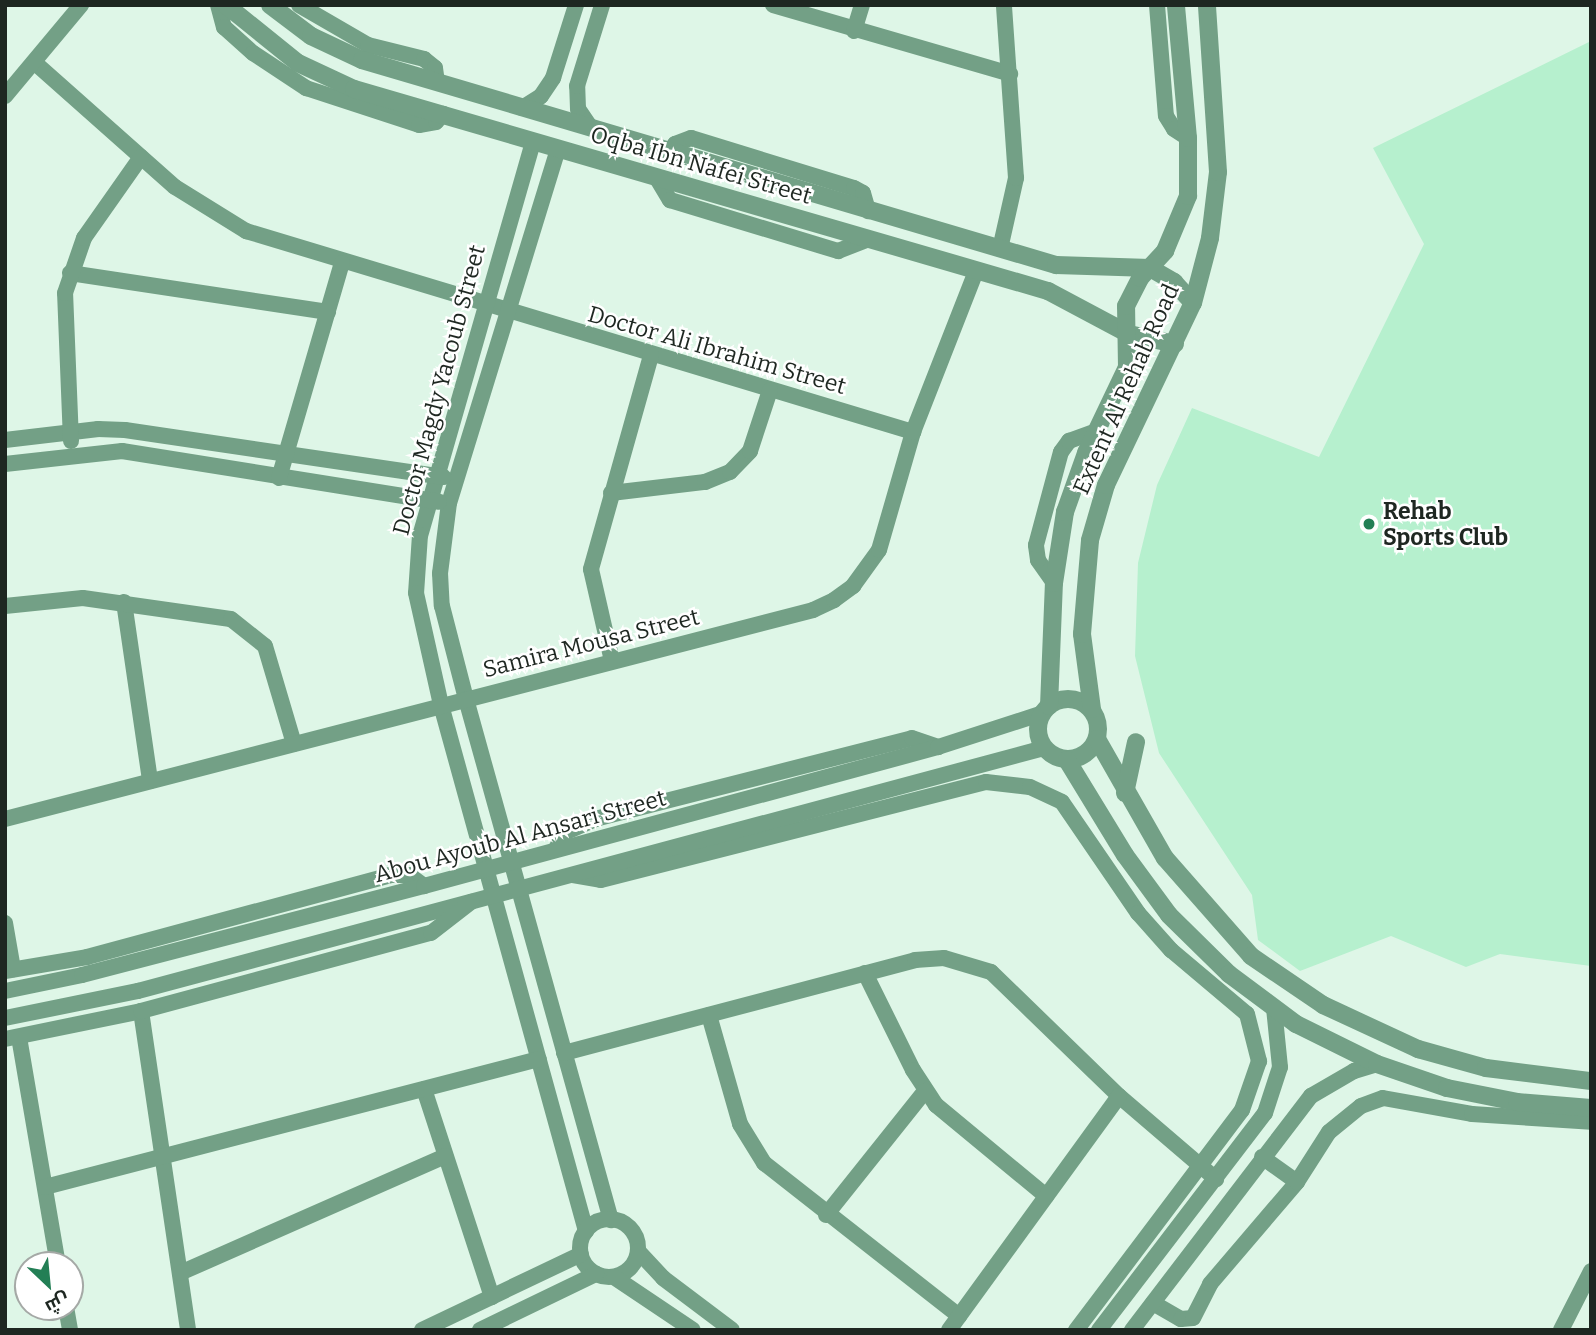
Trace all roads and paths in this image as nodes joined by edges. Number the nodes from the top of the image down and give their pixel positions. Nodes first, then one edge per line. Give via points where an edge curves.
1 (82, 5) edge
2 (218, 5) edge
3 (226, 5) edge
4 (271, 5) edge
5 (299, 5) edge
6 (576, 5) edge
7 (602, 5) edge
8 (773, 5) edge
9 (862, 5) edge
10 (1004, 5) edge
11 (1157, 5) edge
12 (1177, 5) edge
13 (1207, 5) edge
14 (853, 31) junction
15 (34, 62) junction
16 (1010, 74) junction
17 (436, 82) junction
18 (5, 96) edge
19 (522, 108) junction
20 (443, 114) junction
21 (591, 128) junction
22 (1188, 138) junction
23 (533, 142) junction
24 (558, 149) junction
25 (141, 157) junction
26 (1000, 249) junction
27 (342, 263) junction
28 (1056, 265) junction
29 (1150, 268) junction
30 (976, 271) junction
31 (70, 273) junction
32 (1048, 291) junction
33 (1193, 303) junction
34 (484, 305) junction
35 (328, 312) junction
36 (508, 312) junction
37 (1129, 334) junction
38 (1175, 344) junction
39 (651, 355) junction
40 (770, 390) junction
41 (70, 431) junction
42 (914, 432) junction
43 (5, 440) edge
44 (72, 453) junction
45 (286, 453) junction
46 (5, 464) edge
47 (436, 476) junction
48 (279, 478) junction
49 (457, 480) junction
50 (611, 493) junction
51 (429, 500) junction
52 (449, 503) junction
53 (124, 602) junction
54 (5, 606) edge
55 (612, 661) junction
56 (466, 699) junction
57 (441, 705) junction
58 (1046, 709) junction
59 (1092, 709) junction
60 (1097, 739) junction
61 (1136, 742) dead end
62 (294, 744) junction
63 (1044, 748) junction
64 (1067, 760) junction
65 (150, 781) junction
66 (931, 786) junction
67 (1125, 793) junction
68 (5, 819) edge
69 (510, 862) junction
70 (487, 868) junction
71 (424, 886) junction
72 (518, 890) junction
73 (494, 896) junction
74 (471, 902) junction
75 (5, 923) edge
76 (9, 970) edge
77 (866, 973) junction
78 (5, 991) edge
79 (1274, 1008) junction
80 (141, 1011) junction
81 (709, 1014) junction
82 (5, 1018) edge
83 (12, 1038) edge
84 (564, 1053) junction
85 (539, 1059) junction
86 (1377, 1064) junction
87 (1591, 1081) edge
88 (424, 1089) junction
89 (925, 1091) junction
90 (1119, 1096) junction
91 (1591, 1108) edge
92 (1516, 1110) junction
93 (1265, 1113) junction
94 (1591, 1122) edge
95 (1285, 1126) junction
96 (445, 1156) junction
97 (162, 1157) junction
98 (1262, 1157) junction
99 (1198, 1164) junction
100 (1216, 1179) junction
101 (1297, 1182) junction
102 (45, 1187) junction
103 (1046, 1196) junction
104 (826, 1214) junction
105 (611, 1220) junction
106 (1184, 1223) junction
107 (586, 1231) junction
108 (1204, 1234) junction
109 (56, 1251) edge
110 (638, 1251) junction
111 (581, 1254) junction
112 (1591, 1271) edge
113 (180, 1273) junction
114 (596, 1274) junction
115 (614, 1277) junction
116 (492, 1297) junction
117 (1153, 1303) junction
118 (959, 1316) junction
119 (188, 1330) edge
120 (422, 1330) edge
121 (480, 1330) edge
122 (693, 1330) edge
123 (732, 1330) edge
124 (949, 1330) edge
125 (1076, 1330) edge
126 (1099, 1330) edge
127 (1132, 1330) edge
128 (1561, 1330) edge

1 - 15 street
2 - 20 street via 224,27 253,53 306,88 419,125 436,122
3 - 20 street, Oqba Ibn Nafei Street via 281,52 317,73
4 - 17 street, Oqba Ibn Nafei Street via 311,36 345,53
5 - 17 street via 368,44 424,59 435,68
6 - 19 street via 553,78 541,96
7 - 21 street via 576,97
8 - 14 street
9 - 14 street
10 - 16 street
11 - 22 street via 1166,116 1174,130
12 - 22 street, Extent Al Rehab Road
13 - 33 street, Extent Al Rehab Road via 1218,173 1208,249
14 - 16 street
15 - 18 street
15 - 25 street, Doctor Ali Ibrahim Street
16 - 26 street via 1016,178
17 - 19 street, Oqba Ibn Nafei Street
19 - 21 street, Oqba Ibn Nafei Street
20 - 23 street, Oqba Ibn Nafei Street
21 - 26 street, Oqba Ibn Nafei Street
22 - 29 street, Extent Al Rehab Road via 1188,196 1180,225
23 - 24 street, Oqba Ibn Nafei Street
23 - 34 street, Doctor Magdy Yacoub Street
24 - 30 street, Oqba Ibn Nafei Street
24 - 36 street, Doctor Magdy Yacoub Street
25 - 27 street, Doctor Ali Ibrahim Street via 175,187 237,226
25 - 31 street via 84,238
26 - 28 street, Oqba Ibn Nafei Street
27 - 34 street, Doctor Ali Ibrahim Street
27 - 35 street
28 - 29 street, Oqba Ibn Nafei Street
28 - 32 street
29 - 33 street via 1174,282
29 - 37 street, Extent Al Rehab Road via 1126,306
30 - 32 street, Oqba Ibn Nafei Street
30 - 42 street, Samira Mousa Street
31 - 35 street
31 - 41 street via 63,312
32 - 37 street, Oqba Ibn Nafei Street
33 - 38 street, Extent Al Rehab Road
34 - 36 street, Doctor Ali Ibrahim Street
34 - 47 street, Doctor Magdy Yacoub Street
35 - 45 street
36 - 39 street, Doctor Ali Ibrahim Street
36 - 49 street, Doctor Magdy Yacoub Street
37 - 38 street, Oqba Ibn Nafei Street
37 - 58 street, Extent Al Rehab Road via 1124,377 1065,512 1054,583
38 - 59 street, Extent Al Rehab Road via 1106,485 1090,540 1082,634
39 - 40 street, Doctor Ali Ibrahim Street
39 - 50 street
40 - 42 street, Doctor Ali Ibrahim Street
40 - 50 street via 754,444 730,472 705,482
41 - 43 street
41 - 44 street
41 - 45 street via 125,430
42 - 55 street, Samira Mousa Street via 879,550 853,586 813,610
44 - 46 street
44 - 48 street via 122,451
45 - 47 street
45 - 48 street
47 - 49 street
47 - 51 street, Doctor Magdy Yacoub Street
48 - 51 street
49 - 52 street, Doctor Magdy Yacoub Street
50 - 55 street via 591,569
51 - 52 street
51 - 57 street, Doctor Magdy Yacoub Street via 420,535 416,593
52 - 56 street, Doctor Magdy Yacoub Street via 441,538 440,589
53 - 54 street via 83,598
53 - 62 street via 231,619 256,634 271,659
53 - 65 street
55 - 56 street, Samira Mousa Street
56 - 57 street, Samira Mousa Street
56 - 69 street, Doctor Magdy Yacoub Street
57 - 62 street, Samira Mousa Street
57 - 70 street, Doctor Magdy Yacoub Street
58 - 59 street via 1066,699
58 - 63 street via 1038,731
58 - 69 street, Abou Ayoub Al Ansari Street via 937,747
59 - 60 street via 1099,729
60 - 64 street via 1086,755
60 - 67 street
61 - 67 street
62 - 65 street, Samira Mousa Street
63 - 64 street
63 - 66 street
64 - 79 street via 1125,855 1169,915 1229,974
65 - 68 street, Samira Mousa Street
66 - 72 street
66 - 99 street via 1014,784 1062,802 1138,913 1191,968 1247,1014 1258,1045 1256,1077 1241,1110
67 - 87 street via 1165,858 1219,925 1251,956 1323,1005 1386,1036 1451,1060 1528,1076
69 - 70 street, Abou Ayoub Al Ansari Street
69 - 72 street, Doctor Magdy Yacoub Street
70 - 71 street, Abou Ayoub Al Ansari Street
70 - 73 street, Doctor Magdy Yacoub Street
71 - 76 street via 409,875 390,874 98,955
71 - 78 street, Abou Ayoub Al Ansari Street
72 - 73 street
72 - 84 street, Doctor Magdy Yacoub Street
73 - 74 street
73 - 85 street, Doctor Magdy Yacoub Street
74 - 80 street via 431,933
74 - 82 street via 138,991
75 - 76 street
77 - 81 street
77 - 89 street
77 - 90 street via 915,960 944,958 982,968 1011,989
79 - 86 street via 1332,1045
79 - 93 street via 1280,1067
80 - 83 street
80 - 97 street
81 - 84 street
81 - 104 street via 740,1124 751,1144 780,1180
83 - 102 street
84 - 105 street, Doctor Magdy Yacoub Street
85 - 88 street
85 - 107 street, Doctor Magdy Yacoub Street
86 - 92 street
86 - 95 street via 1331,1082 1311,1096
88 - 96 street
88 - 97 street
89 - 103 street via 949,1117
89 - 104 street
90 - 99 street
90 - 103 street
91 - 92 street
92 - 94 street
92 - 101 street via 1383,1098 1341,1118
93 - 95 street via 1273,1113
93 - 100 street
95 - 98 street
96 - 113 street
96 - 116 street
97 - 102 street
97 - 113 street
98 - 101 street
98 - 108 street
99 - 100 street
99 - 125 street
100 - 106 street
101 - 117 street via 1216,1275 1193,1318 1181,1319
102 - 109 street
103 - 118 street
104 - 118 street
105 - 107 street
105 - 110 street via 628,1226
106 - 108 street
106 - 126 street
107 - 111 street
108 - 117 street
110 - 115 street via 630,1268
110 - 123 street via 663,1278
111 - 114 street
111 - 116 street
112 - 128 street
113 - 119 street
114 - 115 street
114 - 121 street
115 - 122 street via 648,1295
116 - 120 street
117 - 127 street
118 - 124 street

